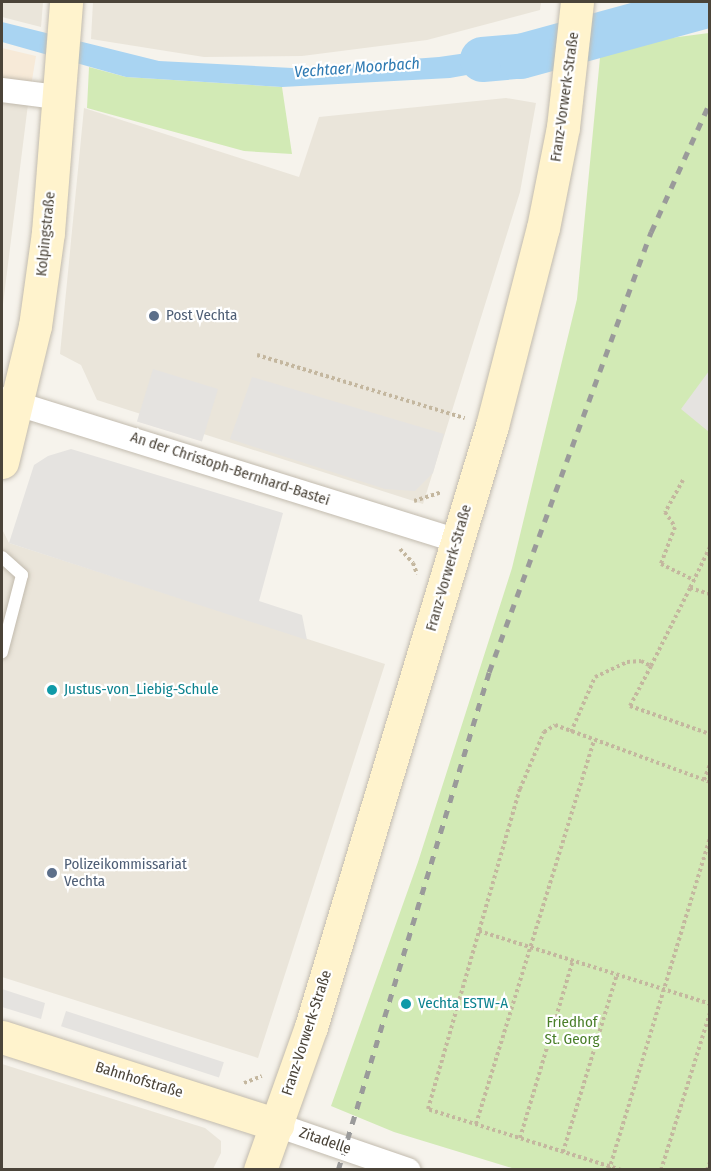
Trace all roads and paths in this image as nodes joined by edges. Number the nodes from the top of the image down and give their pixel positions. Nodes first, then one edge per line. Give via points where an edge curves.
1 (577, 6) edge
2 (65, 13) edge
3 (58, 86) junction
4 (2, 90) edge
5 (257, 356) dead end
6 (10, 401) edge
7 (492, 426) junction
8 (2, 462) edge
9 (682, 480) dead end
10 (457, 541) junction
11 (710, 547) edge
12 (2, 558) edge
13 (694, 580) junction
14 (690, 588) junction
15 (710, 594) edge
16 (2, 652) edge
17 (651, 666) junction
18 (571, 732) junction
19 (710, 734) edge
20 (594, 740) junction
21 (710, 764) edge
22 (704, 780) junction
23 (710, 782) edge
24 (710, 837) edge
25 (479, 931) junction
26 (530, 947) junction
27 (573, 960) junction
28 (617, 974) junction
29 (664, 989) junction
30 (710, 1004) edge
31 (710, 1013) edge
32 (2, 1037) edge
33 (476, 1124) junction
34 (277, 1125) junction
35 (519, 1138) junction
36 (563, 1152) junction
37 (710, 1162) edge
38 (610, 1168) edge
39 (260, 1170) edge
40 (408, 1170) edge
41 (621, 1170) edge
42 (661, 1170) edge
43 (707, 1170) edge

1 - 7 main road, Franz-Vorwerk-Straße via 572,63 543,228
2 - 3 main road, Kolpingstraße
3 - 4 street
3 - 6 main road, Kolpingstraße via 48,232 35,326
5 - 7 path
6 - 8 main road, Kolpingstraße
6 - 10 street, An der Christoph-Bernhard-Bastei
7 - 10 main road, Franz-Vorwerk-Straße
9 - 13 path via 665,512 675,527 661,564
10 - 34 main road, Franz-Vorwerk-Straße
11 - 13 path
12 - 16 lane via 22,576
13 - 14 path
14 - 15 path
14 - 17 path
17 - 18 path via 641,661 627,662 595,677
17 - 19 path via 630,706
18 - 20 path
18 - 25 path via 555,725 544,732 520,789
20 - 22 path
20 - 26 path
21 - 22 path
22 - 23 path
24 - 29 path
25 - 26 path
25 - 33 path via 428,1109
26 - 27 path
26 - 33 path
27 - 28 path
27 - 35 path
28 - 29 path
28 - 36 path
29 - 30 path
29 - 38 path
31 - 42 path
32 - 34 main road, Bahnhofstraße
33 - 35 path
34 - 39 main road, Franz-Vorwerk-Straße
34 - 40 street, Zitadelle
35 - 36 path
36 - 38 path
37 - 43 path
38 - 41 path

